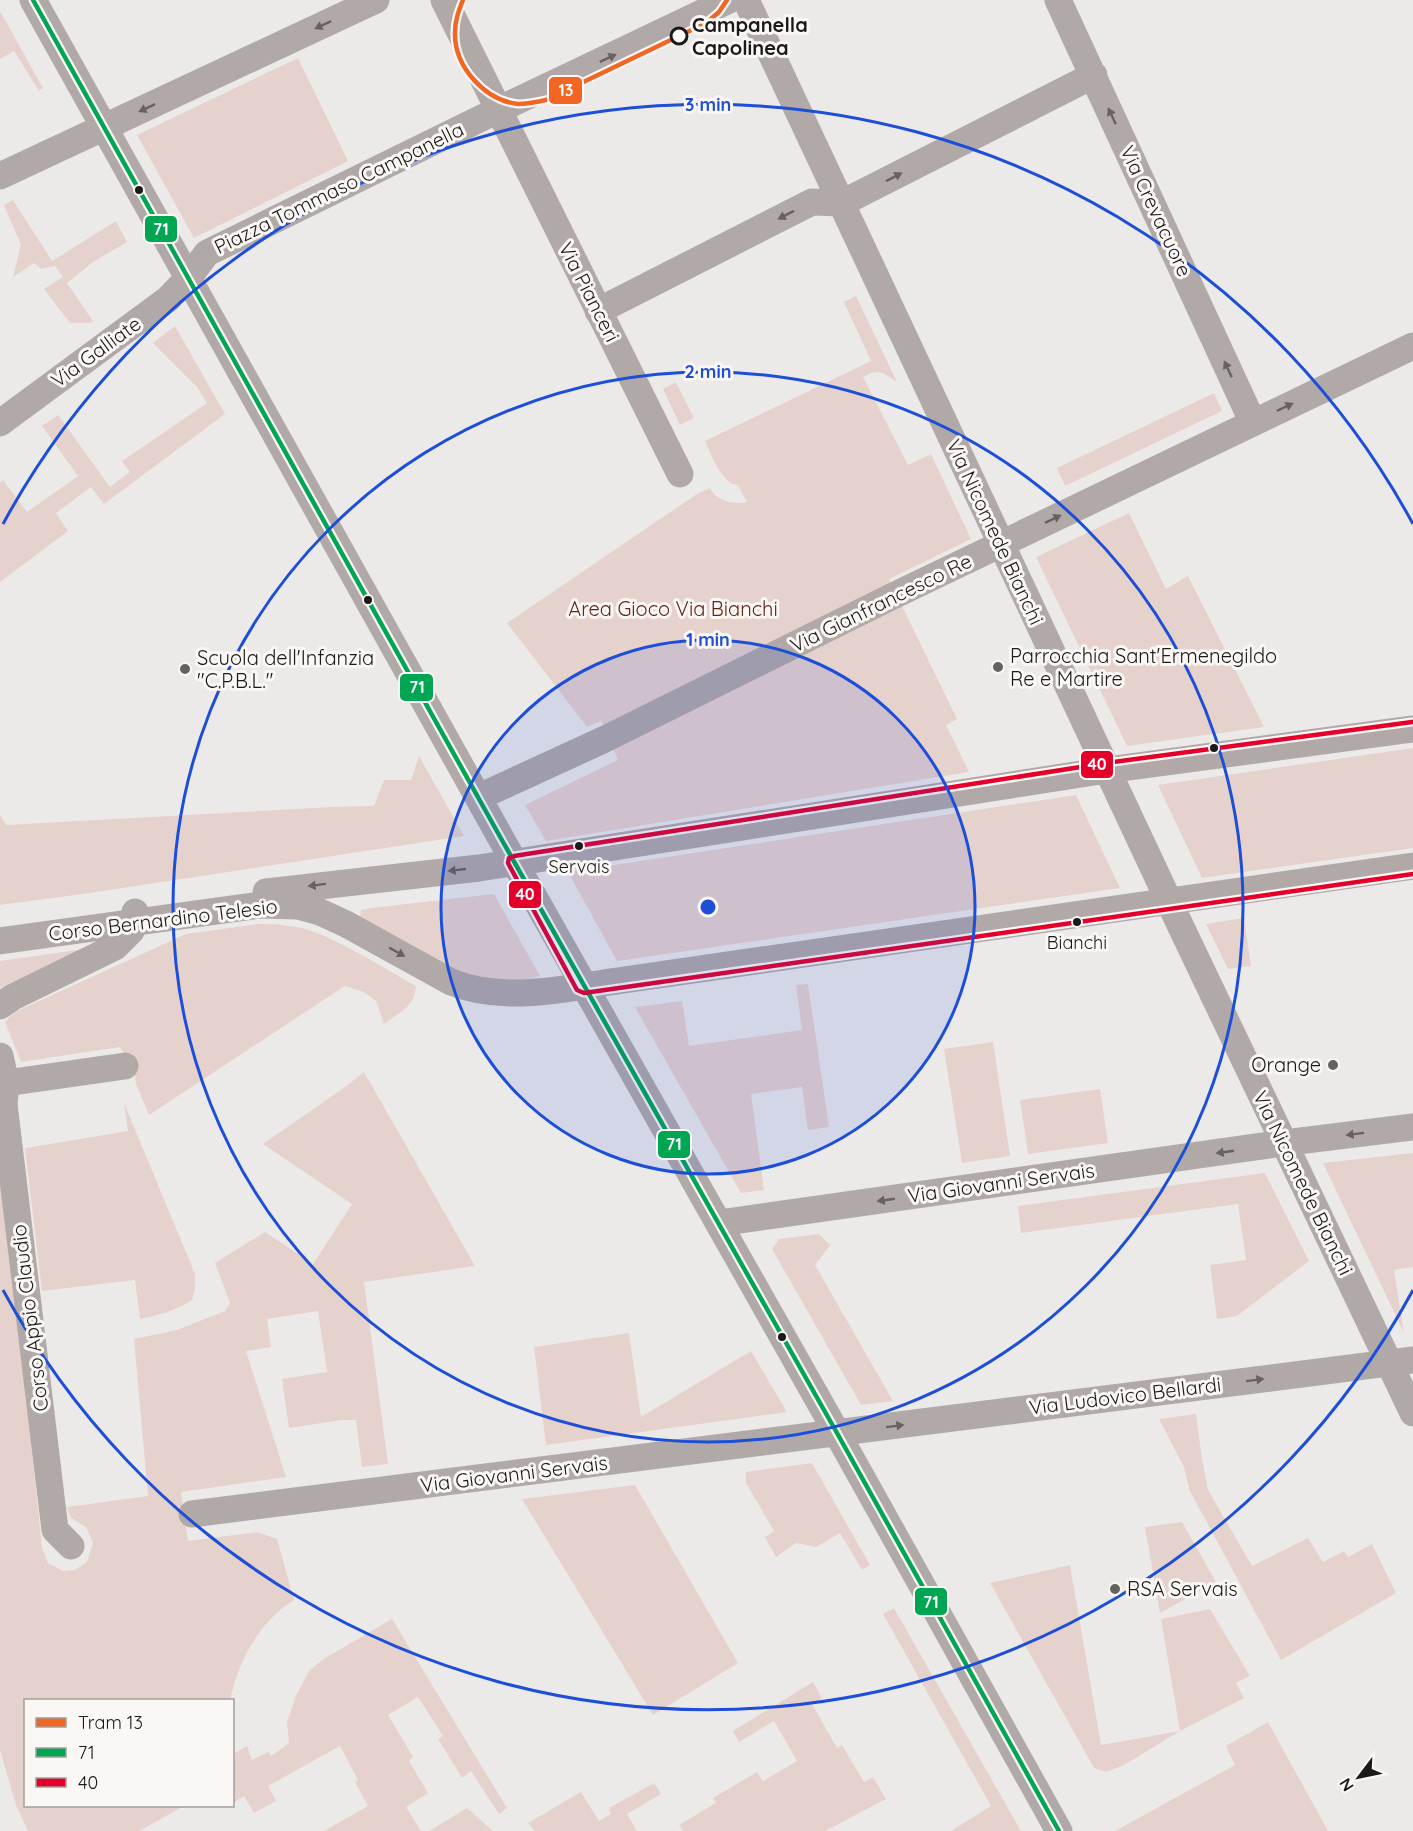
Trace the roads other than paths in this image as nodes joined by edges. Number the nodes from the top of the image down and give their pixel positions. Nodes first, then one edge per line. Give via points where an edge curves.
1 (33, 0) edge
2 (376, 0) edge
3 (444, 0) edge
4 (729, 0) edge
5 (746, 0) edge
6 (1059, 0) edge
7 (1094, 75) junction
8 (498, 110) junction
9 (105, 127) junction
10 (0, 176) edge
11 (842, 204) junction
12 (189, 278) junction
13 (598, 311) junction
14 (1413, 346) edge
15 (0, 423) edge
16 (1252, 423) junction
17 (680, 474) dead end
18 (1000, 545) junction
19 (1413, 729) edge
20 (1107, 770) junction
21 (479, 796) junction
22 (515, 863) junction
23 (1413, 866) edge
24 (1169, 901) junction
25 (135, 915) junction
26 (0, 928) edge
27 (0, 941) edge
28 (584, 986) junction
29 (0, 1006) edge
30 (0, 1056) edge
31 (125, 1066) dead end
32 (6, 1083) junction
33 (1413, 1127) edge
34 (1283, 1143) junction
35 (719, 1223) junction
36 (1401, 1361) edge
37 (1413, 1413) edge
38 (837, 1433) junction
39 (192, 1514) dead end
40 (71, 1546) dead end
41 (1059, 1831) edge

1 - 9 street
2 -> 9 street
3 - 8 street
8 -> 4 street, Piazza Tommaso Campanella
5 - 11 street, Via Nicomede Bianchi
6 - 7 street, Via Crevacuore
11 -> 7 street
16 -> 7 street, Via Crevacuore
8 - 12 street, Piazza Tommaso Campanella via 207,253
8 - 13 street, Via Pianceri
9 - 10 street
9 - 12 street
11 -> 13 street via 812,202
11 - 18 street, Via Nicomede Bianchi
12 - 15 street, Via Galliate via 168,300
12 - 21 street
13 - 17 street, Via Pianceri
16 -> 14 street, Via Gianfrancesco Re
18 -> 16 street, Via Gianfrancesco Re
18 - 20 street, Via Nicomede Bianchi
18 - 21 street, Via Gianfrancesco Re via 603,741
19 - 20 street, Corso Bernardino Telesio
20 - 22 street, Corso Bernardino Telesio
20 - 24 street, Via Nicomede Bianchi
21 - 22 street
22 -> 25 street, Corso Bernardino Telesio
22 - 28 street
23 - 24 street, Corso Bernardino Telesio
24 - 28 street, Corso Bernardino Telesio
24 - 34 street, Via Nicomede Bianchi
25 - 26 street, Corso Bernardino Telesio
25 - 27 street, Corso Bernardino Telesio
25 -> 28 street, Corso Bernardino Telesio via 260,905 298,906 346,924 467,988 504,993
25 - 29 street via 131,931 115,947
28 - 35 street
30 - 32 street, Corso Appio Claudio
31 - 32 street
32 - 40 street, Corso Appio Claudio via 4,1104 55,1530
33 -> 34 street, Via Giovanni Servais
34 -> 35 street, Via Giovanni Servais
34 - 36 street, Via Nicomede Bianchi
35 - 38 street
36 - 37 street, Via Nicomede Bianchi
38 -> 36 street, Via Ludovico Bellardi
38 - 39 street, Via Giovanni Servais
38 - 41 street

